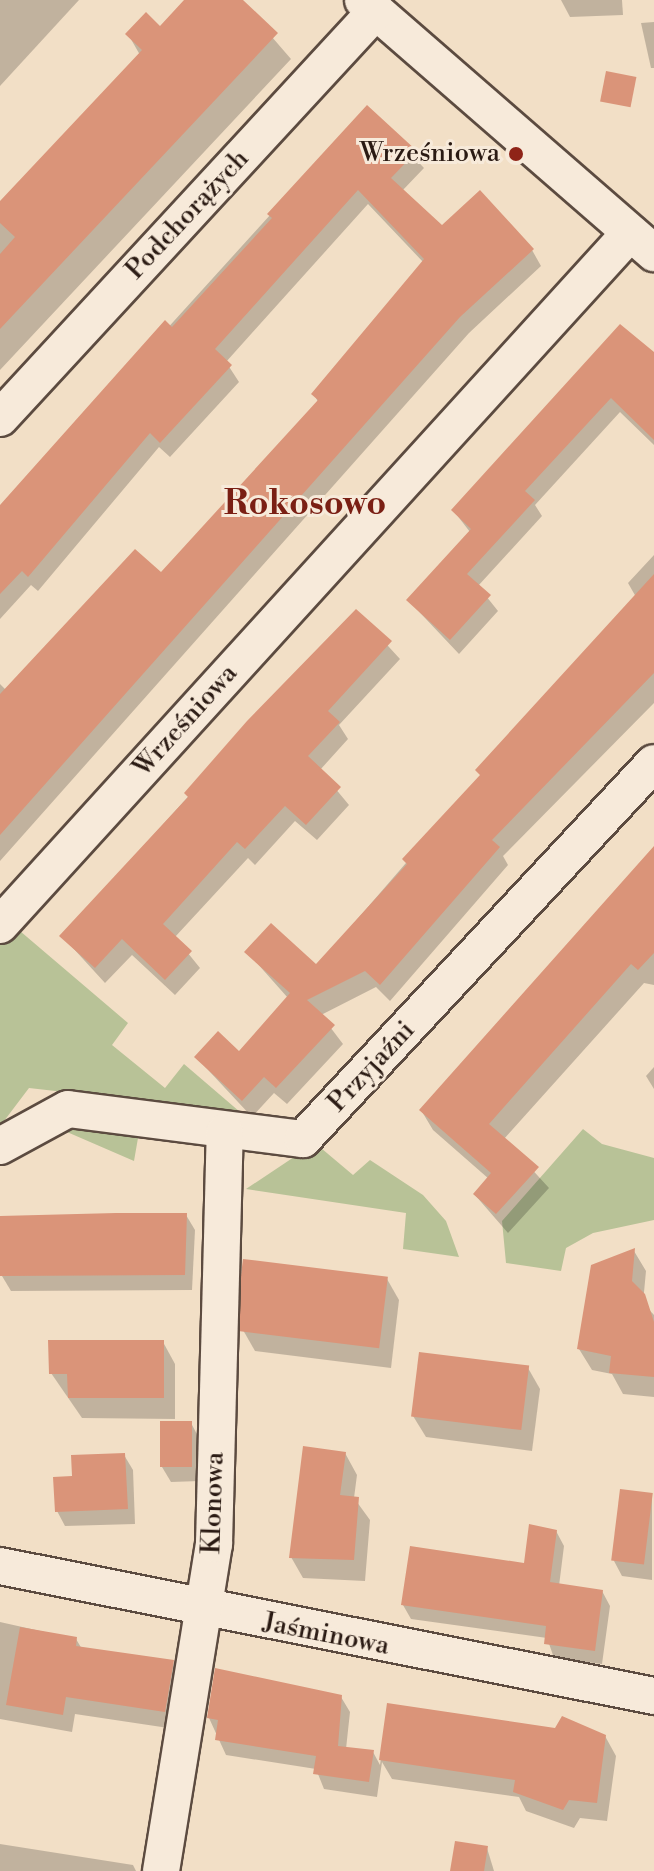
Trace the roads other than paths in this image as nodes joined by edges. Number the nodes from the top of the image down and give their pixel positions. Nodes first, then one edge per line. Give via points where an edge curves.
1 (370, 6) edge
2 (642, 243) edge
3 (0, 418) edge
4 (654, 763) edge
5 (0, 925) edge
6 (225, 1132) junction
7 (0, 1146) edge
8 (0, 1566) edge
9 (207, 1611) junction
10 (654, 1696) edge
11 (161, 1871) edge

1 - 2 street
1 - 3 street, Podchorążych
2 - 5 street, Wrześniowa
4 - 6 street, Przyjaźni via 303,1139
6 - 7 street, Przyjaźni via 68,1109
6 - 9 street, Klonowa
8 - 9 street, Jaśminowa
9 - 10 street, Jaśminowa
9 - 11 street, Klonowa

